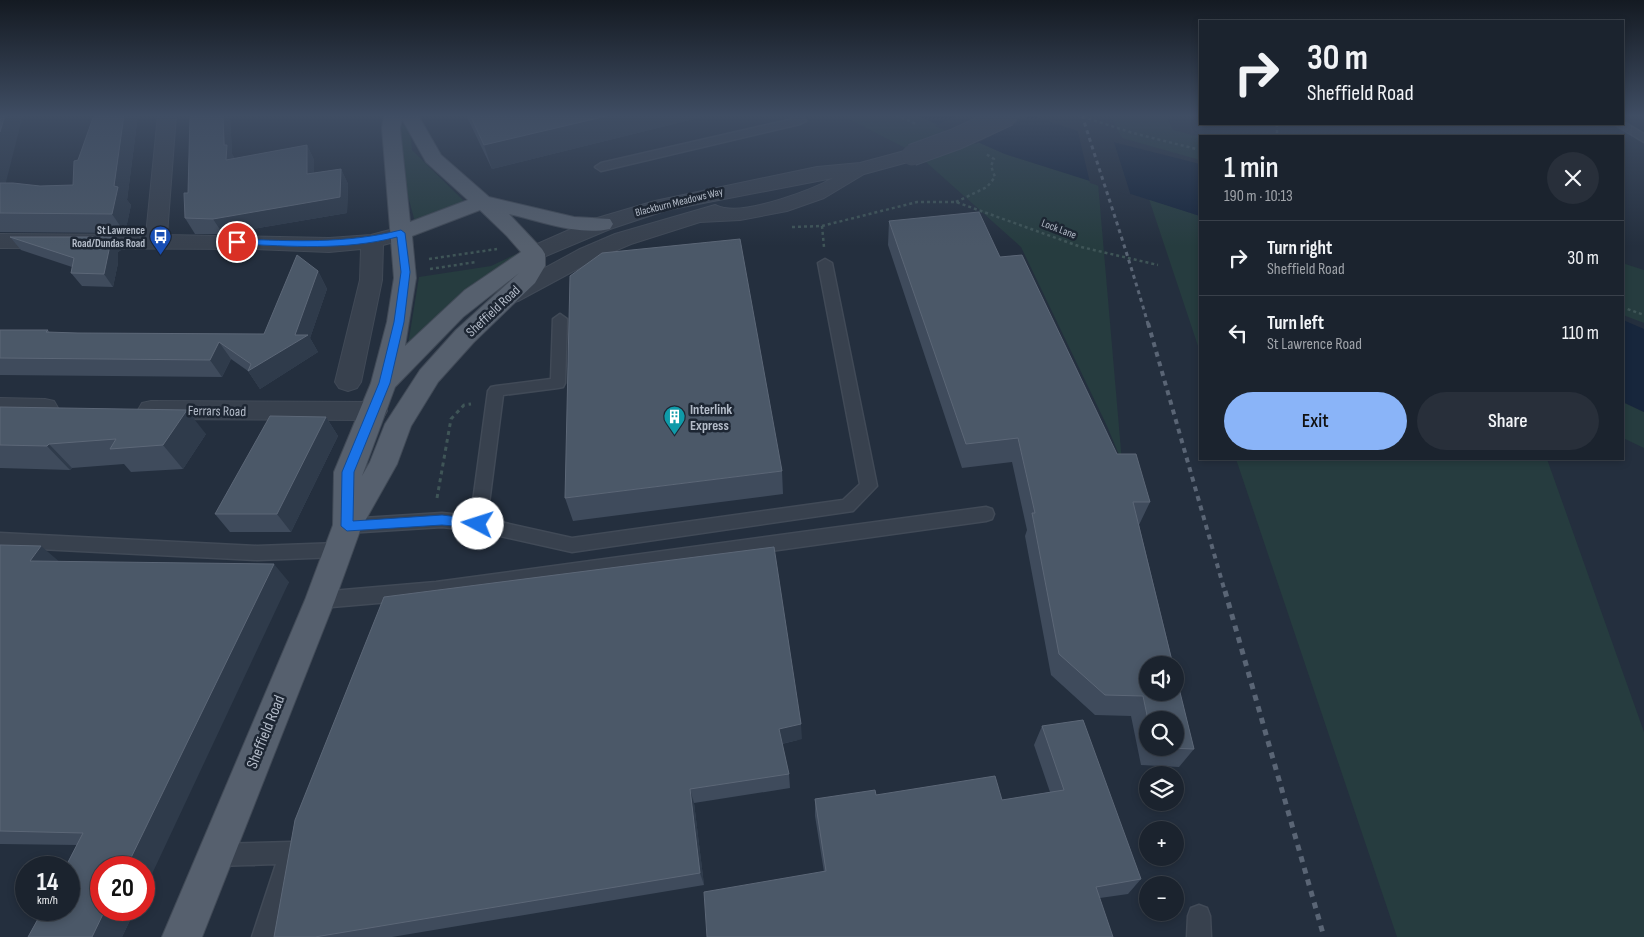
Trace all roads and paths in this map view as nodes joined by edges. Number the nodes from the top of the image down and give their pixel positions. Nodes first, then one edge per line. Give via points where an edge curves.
1 (163, 159) edge
2 (394, 159) edge
3 (434, 159) edge
4 (637, 159) edge
5 (898, 159) edge
6 (601, 167) dead end
7 (861, 169) junction
8 (483, 202) junction
9 (956, 202) dead end
10 (602, 224) junction
11 (401, 233) junction
12 (0, 241) edge
13 (372, 241) junction
14 (156, 242) junction
15 (529, 247) junction
16 (405, 263) junction
17 (826, 263) dead end
18 (1158, 265) dead end
19 (510, 296) junction
20 (1624, 308) edge
21 (1644, 315) edge
22 (560, 319) dead end
23 (429, 376) junction
24 (348, 382) dead end
25 (384, 383) junction
26 (0, 407) edge
27 (71, 408) edge
28 (129, 410) edge
29 (374, 411) junction
30 (986, 514) dead end
31 (478, 524) junction
32 (343, 538) junction
33 (0, 540) edge
34 (320, 600) junction
35 (215, 855) junction
36 (182, 937) edge
37 (264, 937) edge

1 - 14 street
2 - 11 main road, Sheffield Road
3 - 8 main road
4 - 6 lane
5 - 7 street, Blackburn Meadows Way, bridge
7 - 10 street, Blackburn Meadows Way via 817,173 735,188 662,205
7 - 19 street, Blackburn Meadows Way via 829,189 766,210 740,215 697,216 622,239
8 - 10 main road via 574,223
8 - 11 main road
8 - 15 main road
9 - 18 path, Lock Lane via 1082,247
10 - 15 street, Blackburn Meadows Way
11 - 13 street
11 - 16 main road, Sheffield Road
12 - 14 street
13 - 14 street via 329,245
13 - 24 street via 371,280
15 - 16 path via 508,247
15 - 19 main road, Sheffield Road via 534,266
15 - 25 main road via 476,292
16 - 25 main road, Sheffield Road via 399,322
17 - 31 lane via 869,486 847,506 572,545
19 - 23 main road, Sheffield Road via 465,336
20 - 21 path
22 - 31 lane via 558,383 496,391
23 - 29 main road via 397,404
23 - 32 main road, Sheffield Road via 398,424 383,464
25 - 29 main road, Sheffield Road
26 - 27 street
28 - 29 street, Ferrars Road
29 - 32 main road, Sheffield Road via 348,472
30 - 34 lane via 446,588
31 - 32 lane via 442,520
32 - 33 lane via 257,553
32 - 34 main road, Sheffield Road
34 - 35 main road, Sheffield Road
35 - 36 main road, Sheffield Road
35 - 37 lane via 290,853

